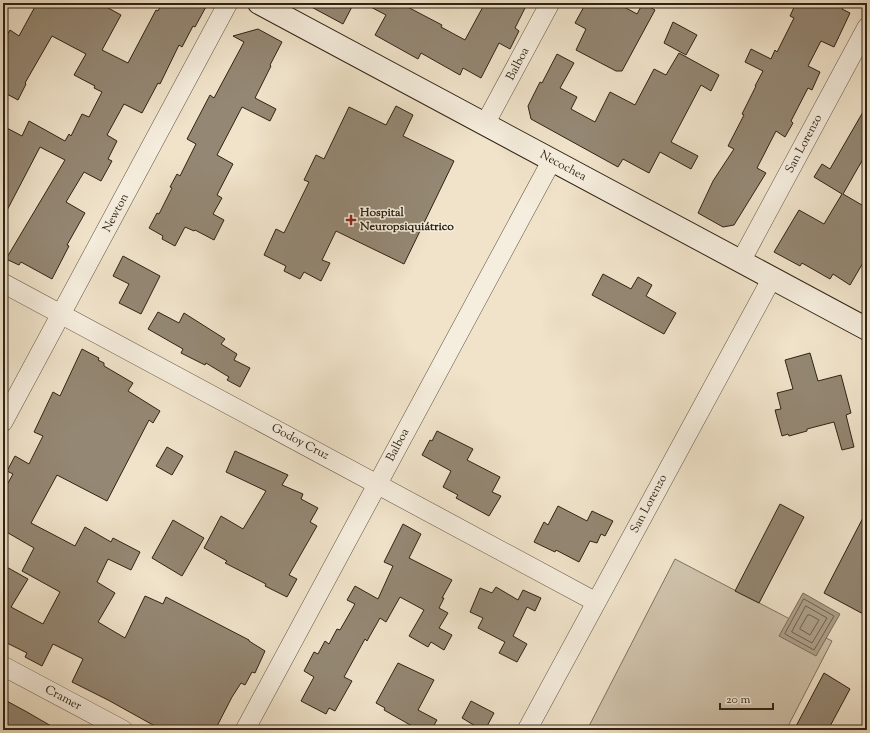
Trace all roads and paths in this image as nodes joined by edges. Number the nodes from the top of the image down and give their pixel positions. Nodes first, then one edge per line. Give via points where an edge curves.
1 (228, 3) edge
2 (259, 3) edge
3 (550, 3) edge
4 (867, 27) edge
5 (485, 124) junction
6 (552, 160) junction
7 (741, 261) junction
8 (772, 278) junction
9 (3, 283) edge
10 (61, 314) junction
11 (867, 328) edge
12 (3, 422) edge
13 (377, 484) junction
14 (596, 602) junction
15 (3, 666) edge
16 (123, 730) edge
17 (245, 730) edge
18 (527, 730) edge

1 - 10 street, Newton
2 - 5 main road, Necochea
3 - 5 street, Balboa
4 - 7 street, San Lorenzo
5 - 6 main road, Necochea
6 - 7 main road, Necochea
6 - 13 street, Balboa
7 - 8 main road, Necochea
8 - 11 main road, Necochea
8 - 14 street, San Lorenzo
9 - 10 street, Godoy Cruz
10 - 12 street, Newton
10 - 13 street, Godoy Cruz
13 - 14 street, Godoy Cruz
13 - 17 street, Balboa
14 - 18 street, San Lorenzo
15 - 16 street, Cramer

